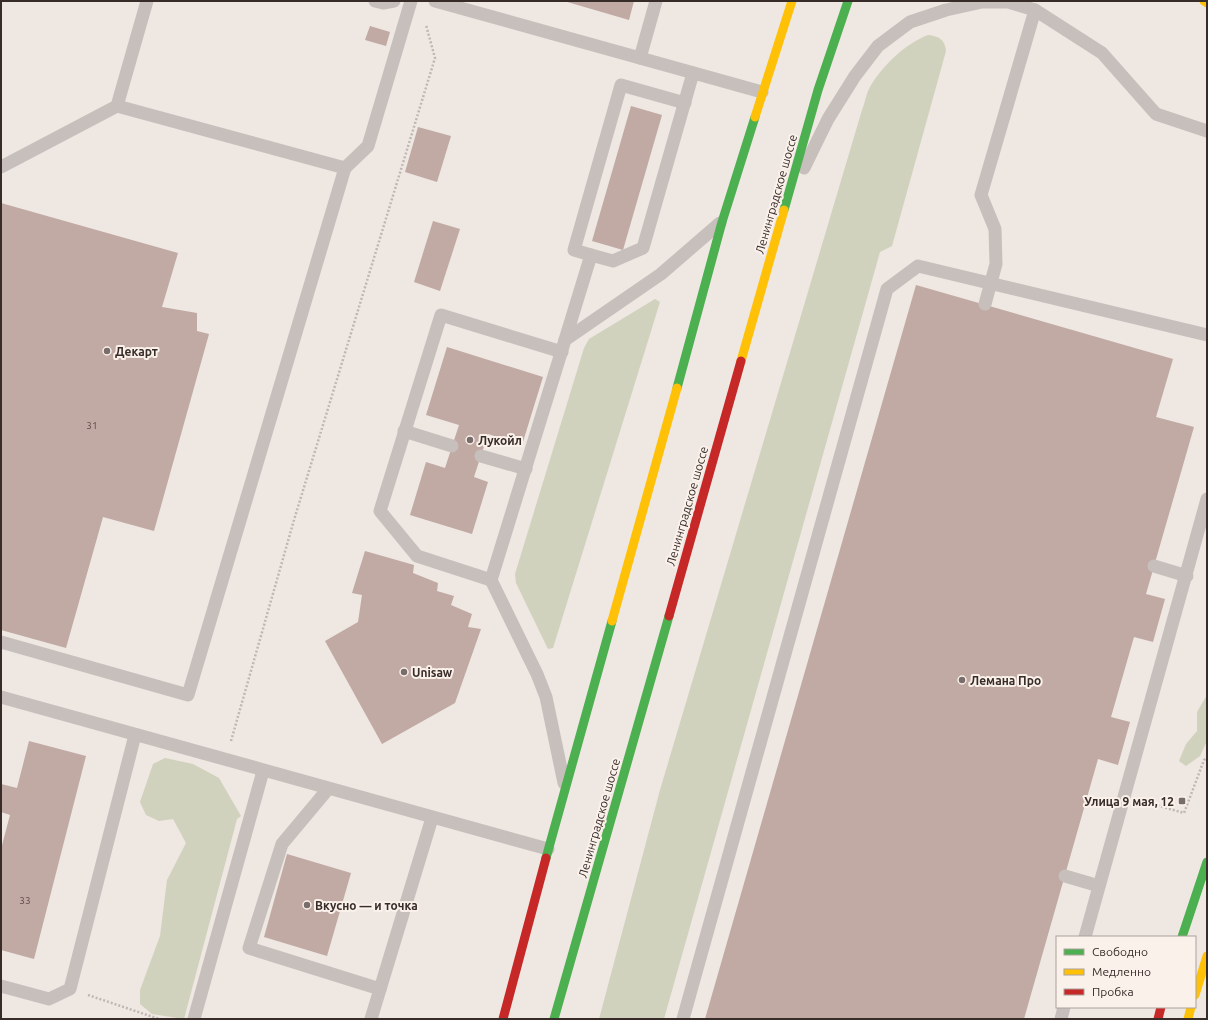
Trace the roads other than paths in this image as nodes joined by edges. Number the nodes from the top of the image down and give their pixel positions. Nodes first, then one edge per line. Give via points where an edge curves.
1 (147, 1) edge
2 (375, 1) edge
3 (394, 1) edge
4 (411, 1) edge
5 (656, 1) edge
6 (792, 1) edge
7 (848, 1) edge
8 (1204, 1) edge
9 (440, 2) edge
10 (1207, 3) edge
11 (1035, 10) junction
12 (640, 58) junction
13 (693, 73) junction
14 (762, 92) junction
15 (684, 103) junction
16 (117, 106) junction
17 (1207, 131) edge
18 (1, 167) edge
19 (345, 168) junction
20 (784, 208) junction
21 (722, 222) junction
22 (591, 255) junction
23 (990, 284) junction
24 (985, 304) dead end
25 (1207, 335) edge
26 (566, 340) junction
27 (562, 352) junction
28 (404, 431) junction
29 (452, 446) dead end
30 (482, 456) dead end
31 (526, 469) junction
32 (1207, 500) edge
33 (1154, 566) dead end
34 (1187, 576) junction
35 (491, 580) junction
36 (1, 642) edge
37 (1, 697) edge
38 (135, 735) junction
39 (263, 771) junction
40 (328, 789) junction
41 (566, 790) junction
42 (432, 818) junction
43 (548, 849) junction
44 (1207, 862) edge
45 (1065, 876) dead end
46 (1099, 886) junction
47 (1084, 936) edge
48 (1182, 936) edge
49 (1207, 956) edge
50 (1, 986) edge
51 (380, 989) junction
52 (1196, 992) edge
53 (1064, 1008) edge
54 (1161, 1008) edge
55 (1191, 1008) edge
56 (194, 1019) edge
57 (371, 1019) edge
58 (503, 1019) edge
59 (554, 1019) edge
60 (683, 1019) edge
61 (1061, 1019) edge
62 (1158, 1019) edge
63 (1188, 1019) edge

1 - 16 lane
2 - 3 lane
4 - 19 lane via 368,146
5 - 12 lane
6 - 14 main road
7 - 20 main road, Ленинградское шоссе via 818,90
8 - 10 main road
9 - 12 lane via 503,15
11 - 17 lane via 1102,53 1156,114
11 - 20 lane via 1008,2 982,2 946,10 910,22 878,46 855,76 828,119
11 - 23 lane via 981,195 995,229 996,264
12 - 13 lane
13 - 14 lane
13 - 15 lane
14 - 21 main road
15 - 22 lane via 642,248 613,261
15 - 22 lane via 621,85 574,250
16 - 18 lane
16 - 19 lane
19 - 36 lane via 188,696
20 - 59 main road, Ленинградское шоссе
21 - 26 lane via 660,274
21 - 41 main road
22 - 26 lane
23 - 24 lane
23 - 25 lane
23 - 60 lane via 918,266 887,289
26 - 27 lane
27 - 28 lane via 441,315
27 - 31 lane
28 - 29 lane
28 - 35 lane via 380,511 417,556
30 - 31 lane
31 - 35 lane
32 - 34 lane
33 - 34 lane
34 - 46 lane
35 - 41 lane via 546,697
37 - 38 lane
38 - 39 lane
38 - 50 lane via 70,989 49,999
39 - 40 lane
39 - 56 lane
40 - 42 lane
40 - 51 lane via 282,844 250,948
41 - 43 main road
42 - 43 lane
42 - 51 lane
43 - 58 main road
44 - 48 main road
45 - 46 lane
46 - 47 lane
49 - 52 main road
51 - 57 lane
53 - 61 lane
54 - 62 main road
55 - 63 main road

